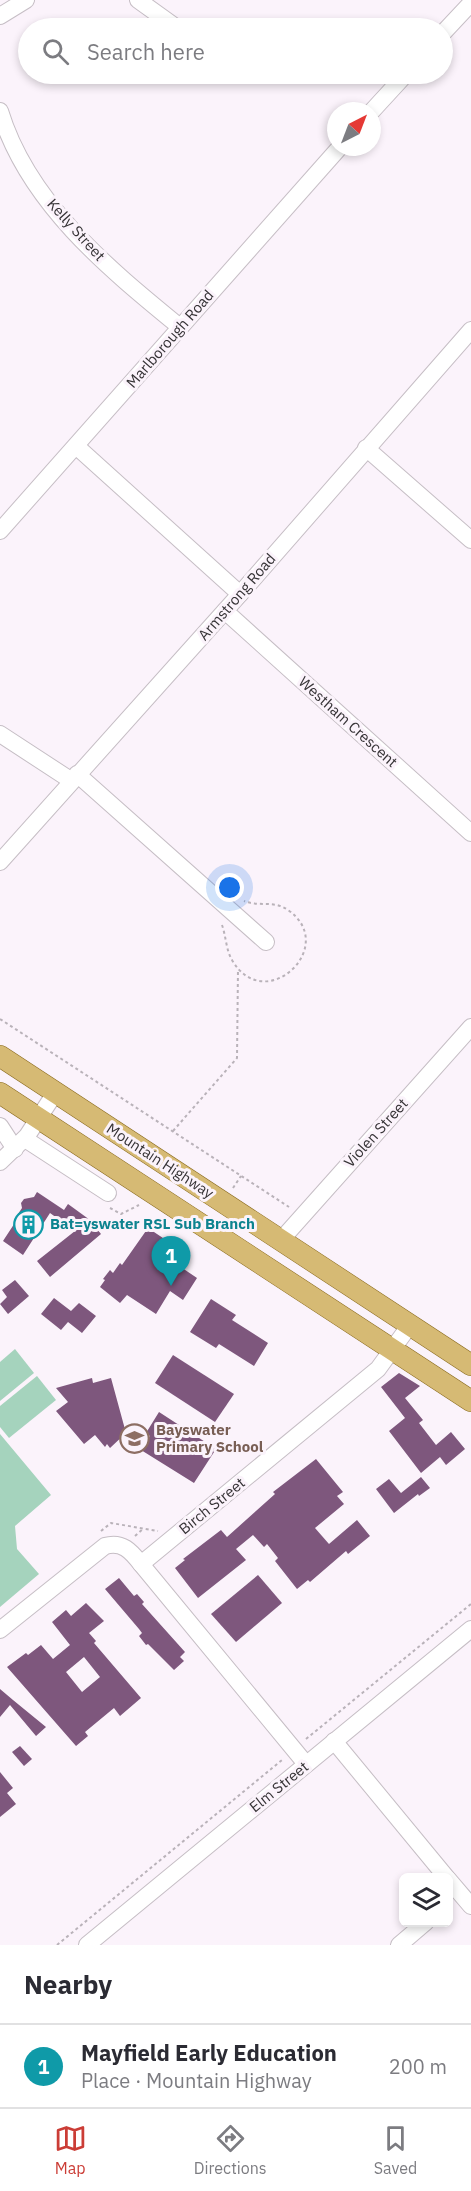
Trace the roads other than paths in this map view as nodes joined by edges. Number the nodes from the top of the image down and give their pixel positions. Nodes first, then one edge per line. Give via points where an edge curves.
1 (26, 0) edge
2 (138, 0) edge
3 (471, 3) edge
4 (0, 16) edge
5 (163, 18) edge
6 (453, 22) edge
7 (397, 84) edge
8 (380, 102) edge
9 (0, 111) edge
10 (332, 156) edge
11 (180, 327) junction
12 (471, 330) edge
13 (76, 446) junction
14 (366, 448) junction
15 (0, 531) edge
16 (471, 540) edge
17 (240, 594) junction
18 (225, 611) junction
19 (0, 734) edge
20 (74, 778) junction
21 (471, 833) edge
22 (0, 862) edge
23 (266, 942) dead end
24 (471, 1027) edge
25 (0, 1056) edge
26 (0, 1093) edge
27 (55, 1093) junction
28 (9, 1106) edge
29 (39, 1118) junction
30 (0, 1126) edge
31 (13, 1150) edge
32 (108, 1200) road end
33 (281, 1240) junction
34 (410, 1325) junction
35 (394, 1350) junction
36 (471, 1365) edge
37 (471, 1401) edge
38 (141, 1564) junction
39 (0, 1630) edge
40 (470, 1630) edge
41 (334, 1741) junction
42 (306, 1764) junction
43 (443, 1873) edge
44 (421, 1927) edge
45 (87, 1945) edge
46 (399, 1945) edge

1 - 4 street
2 - 5 street
3 - 6 street
7 - 8 street
9 - 11 street, Kelly Street via 24,167 68,225
10 - 11 street, Marlborough Road
11 - 13 street, Marlborough Road
12 - 14 street, Armstrong Road
13 - 15 street, Marlborough Road
13 - 17 street
14 - 16 street
14 - 17 street, Armstrong Road
17 - 18 street, Armstrong Road
18 - 20 street, Armstrong Road
18 - 21 street, Westham Crescent
19 - 20 street
20 - 22 street, Armstrong Road
20 - 23 street
24 - 33 street, Violen Street
25 - 27 main road, Mountain Highway
26 - 28 main road, Mountain Highway
27 - 29 street
27 - 33 main road, Mountain Highway
28 - 29 main road, Mountain Highway
29 - 31 street
29 - 35 main road, Mountain Highway
30 - 31 street
31 - 32 street
33 - 34 main road, Mountain Highway
34 - 35 street, Birch Street
34 - 36 main road, Mountain Highway
35 - 37 main road, Mountain Highway
35 - 38 street, Birch Street via 378,1369
38 - 39 street via 123,1546 105,1545
38 - 42 street
40 - 41 street, Elm Street
41 - 42 street, Elm Street
41 - 43 street
42 - 45 street, Elm Street
44 - 46 street

